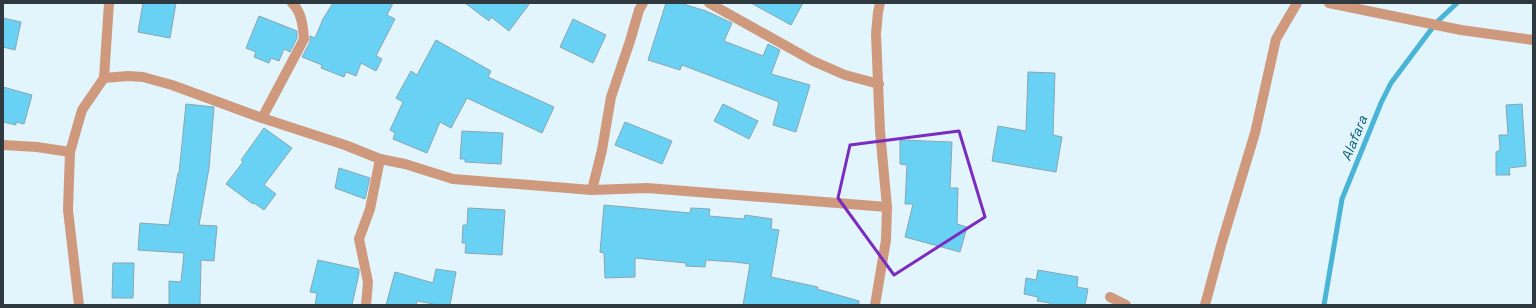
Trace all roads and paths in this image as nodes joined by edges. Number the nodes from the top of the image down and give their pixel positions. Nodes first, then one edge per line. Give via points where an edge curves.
1 (109, 3) edge
2 (292, 3) edge
3 (643, 3) edge
4 (709, 3) edge
5 (880, 3) edge
6 (1297, 3) edge
7 (1329, 3) edge
8 (1533, 40) edge
9 (104, 78) junction
10 (879, 84) junction
11 (262, 118) junction
12 (3, 145) edge
13 (70, 152) junction
14 (380, 159) junction
15 (592, 190) junction
16 (887, 207) junction
17 (1110, 297) dead end
18 (79, 305) edge
19 (366, 305) edge
20 (875, 305) edge
21 (1126, 305) edge
22 (1205, 305) edge

1 - 9 street
2 - 11 street via 301,17 304,39
3 - 15 street via 611,97
4 - 10 street via 814,61 845,75
5 - 10 street via 876,34
6 - 22 street via 1276,38 1255,133
7 - 8 street via 1461,30
9 - 11 street via 143,77
9 - 13 street via 82,110
10 - 16 street via 880,131
11 - 14 street
12 - 13 street
13 - 18 street via 68,210
14 - 15 street via 453,179
14 - 19 street via 370,209 359,239 368,282
15 - 16 street via 647,188
16 - 20 street via 886,240
17 - 21 street

